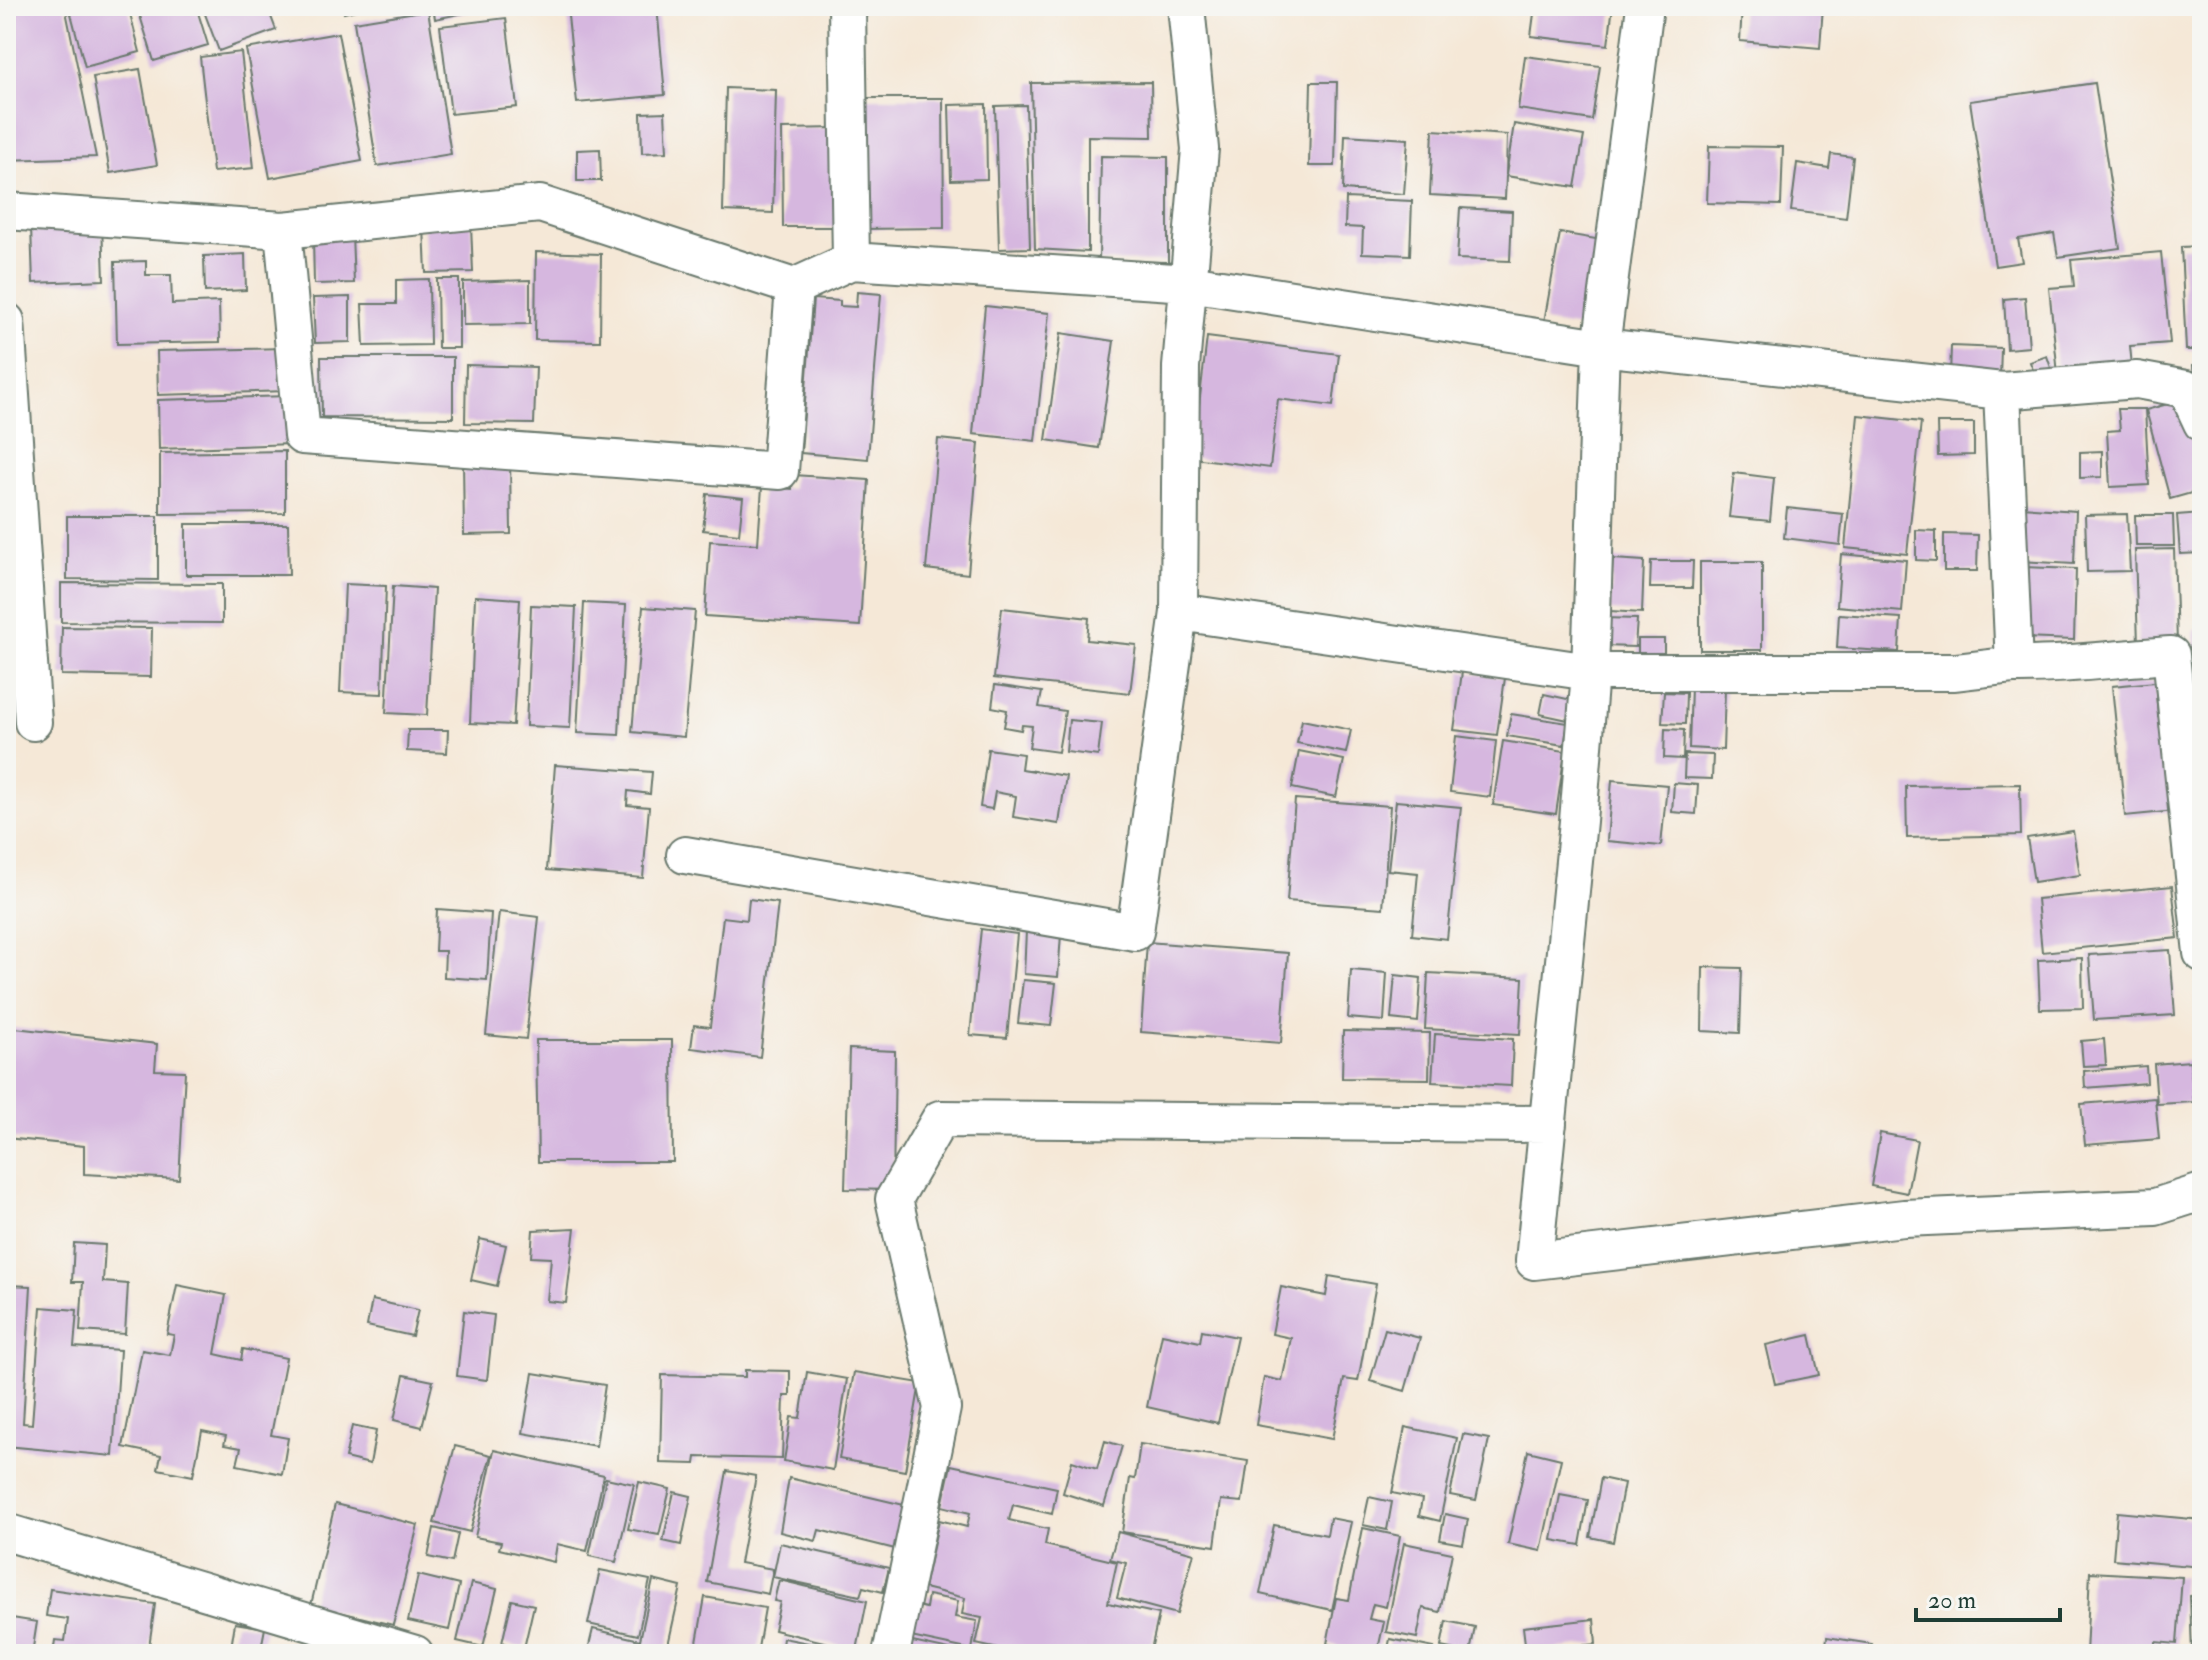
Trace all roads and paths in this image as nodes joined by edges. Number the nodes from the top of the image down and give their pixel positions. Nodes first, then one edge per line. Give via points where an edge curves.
1 (847, 6) edge
2 (1186, 6) edge
3 (1645, 6) edge
4 (6, 211) edge
5 (283, 230) junction
6 (851, 261) junction
7 (1189, 283) junction
8 (794, 287) junction
9 (6, 321) edge
10 (1601, 347) junction
11 (2002, 391) junction
12 (2202, 423) edge
13 (1179, 612) junction
14 (2014, 665) junction
15 (1590, 672) junction
16 (33, 722) dead end
17 (685, 855) dead end
18 (2202, 953) edge
19 (1548, 1124) junction
20 (2202, 1192) edge
21 (6, 1532) edge
22 (415, 1654) edge
23 (891, 1654) edge

1 - 6 street
2 - 7 street via 1200,149
3 - 10 street
4 - 5 street
5 - 8 street via 540,204
5 - 8 street via 302,436 780,471
6 - 7 street
6 - 8 street
7 - 10 street
7 - 13 street via 1181,367
9 - 16 street
10 - 11 street
10 - 15 street
11 - 12 street via 2137,380 2186,389
11 - 14 street
13 - 15 street
13 - 17 street via 1135,932
14 - 15 street via 1955,672
14 - 18 street via 2171,655
15 - 19 street
19 - 20 street via 1534,1261 1904,1218 2155,1207
19 - 23 street via 940,1119 894,1199 942,1408
21 - 22 street

